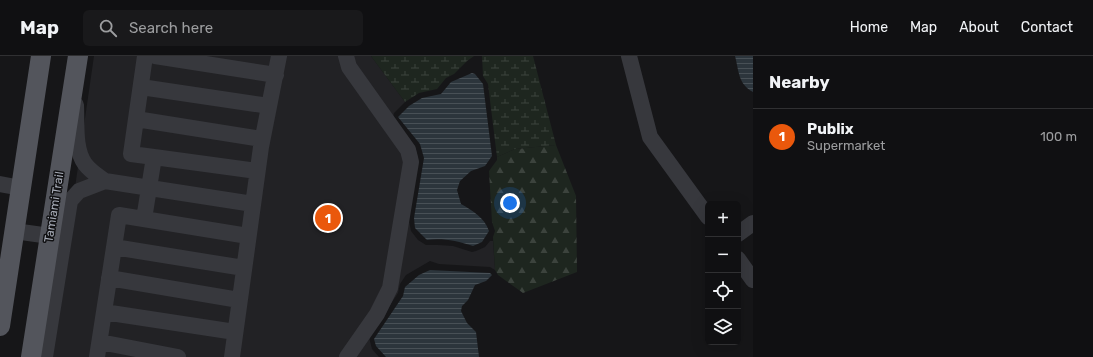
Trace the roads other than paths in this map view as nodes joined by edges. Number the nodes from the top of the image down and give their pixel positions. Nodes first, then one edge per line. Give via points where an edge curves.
1 (41, 56) edge
2 (78, 56) edge
3 (145, 56) edge
4 (154, 56) edge
5 (280, 56) edge
6 (346, 56) edge
7 (629, 56) edge
8 (75, 75) junction
9 (276, 75) junction
10 (141, 87) junction
11 (269, 106) junction
12 (136, 119) junction
13 (262, 139) junction
14 (154, 157) junction
15 (257, 171) junction
16 (105, 181) junction
17 (0, 184) edge
18 (20, 188) junction
19 (149, 188) junction
20 (253, 204) junction
21 (705, 213) edge
22 (144, 219) junction
23 (753, 223) edge
24 (14, 231) junction
25 (741, 232) edge
26 (50, 236) junction
27 (248, 236) junction
28 (114, 247) junction
29 (741, 263) edge
30 (244, 268) junction
31 (109, 278) junction
32 (753, 280) edge
33 (239, 300) junction
34 (104, 312) junction
35 (0, 326) edge
36 (235, 332) junction
37 (99, 349) edge
38 (31, 357) edge
39 (45, 357) edge
40 (178, 357) edge
41 (232, 357) edge
42 (346, 357) edge

1 - 18 main road
2 - 8 main road, Tamiami Trail
3 - 10 street
4 - 9 street
5 - 9 street
6 - 42 street via 349,67 408,150 411,162 390,288 377,314
7 - 21 street via 650,137
8 - 16 street via 81,158 86,166
8 - 26 main road, Tamiami Trail
9 - 11 street
10 - 11 street
10 - 12 street
11 - 13 street
12 - 13 street
12 - 14 street via 131,154
13 - 15 street
14 - 15 street
14 - 19 street
15 - 20 street
16 - 19 street
16 - 39 street via 79,191 70,201
17 - 18 street
18 - 24 main road
19 - 20 street
19 - 22 street
20 - 27 street
22 - 27 street
22 - 28 street via 119,215
23 - 25 street
24 - 26 street
24 - 35 main road
26 - 38 main road, Tamiami Trail
27 - 30 street
28 - 30 street
28 - 31 street
29 - 32 street
30 - 33 street
31 - 33 street
31 - 34 street
33 - 36 street
34 - 36 street
34 - 37 street
36 - 41 street
37 - 40 street

